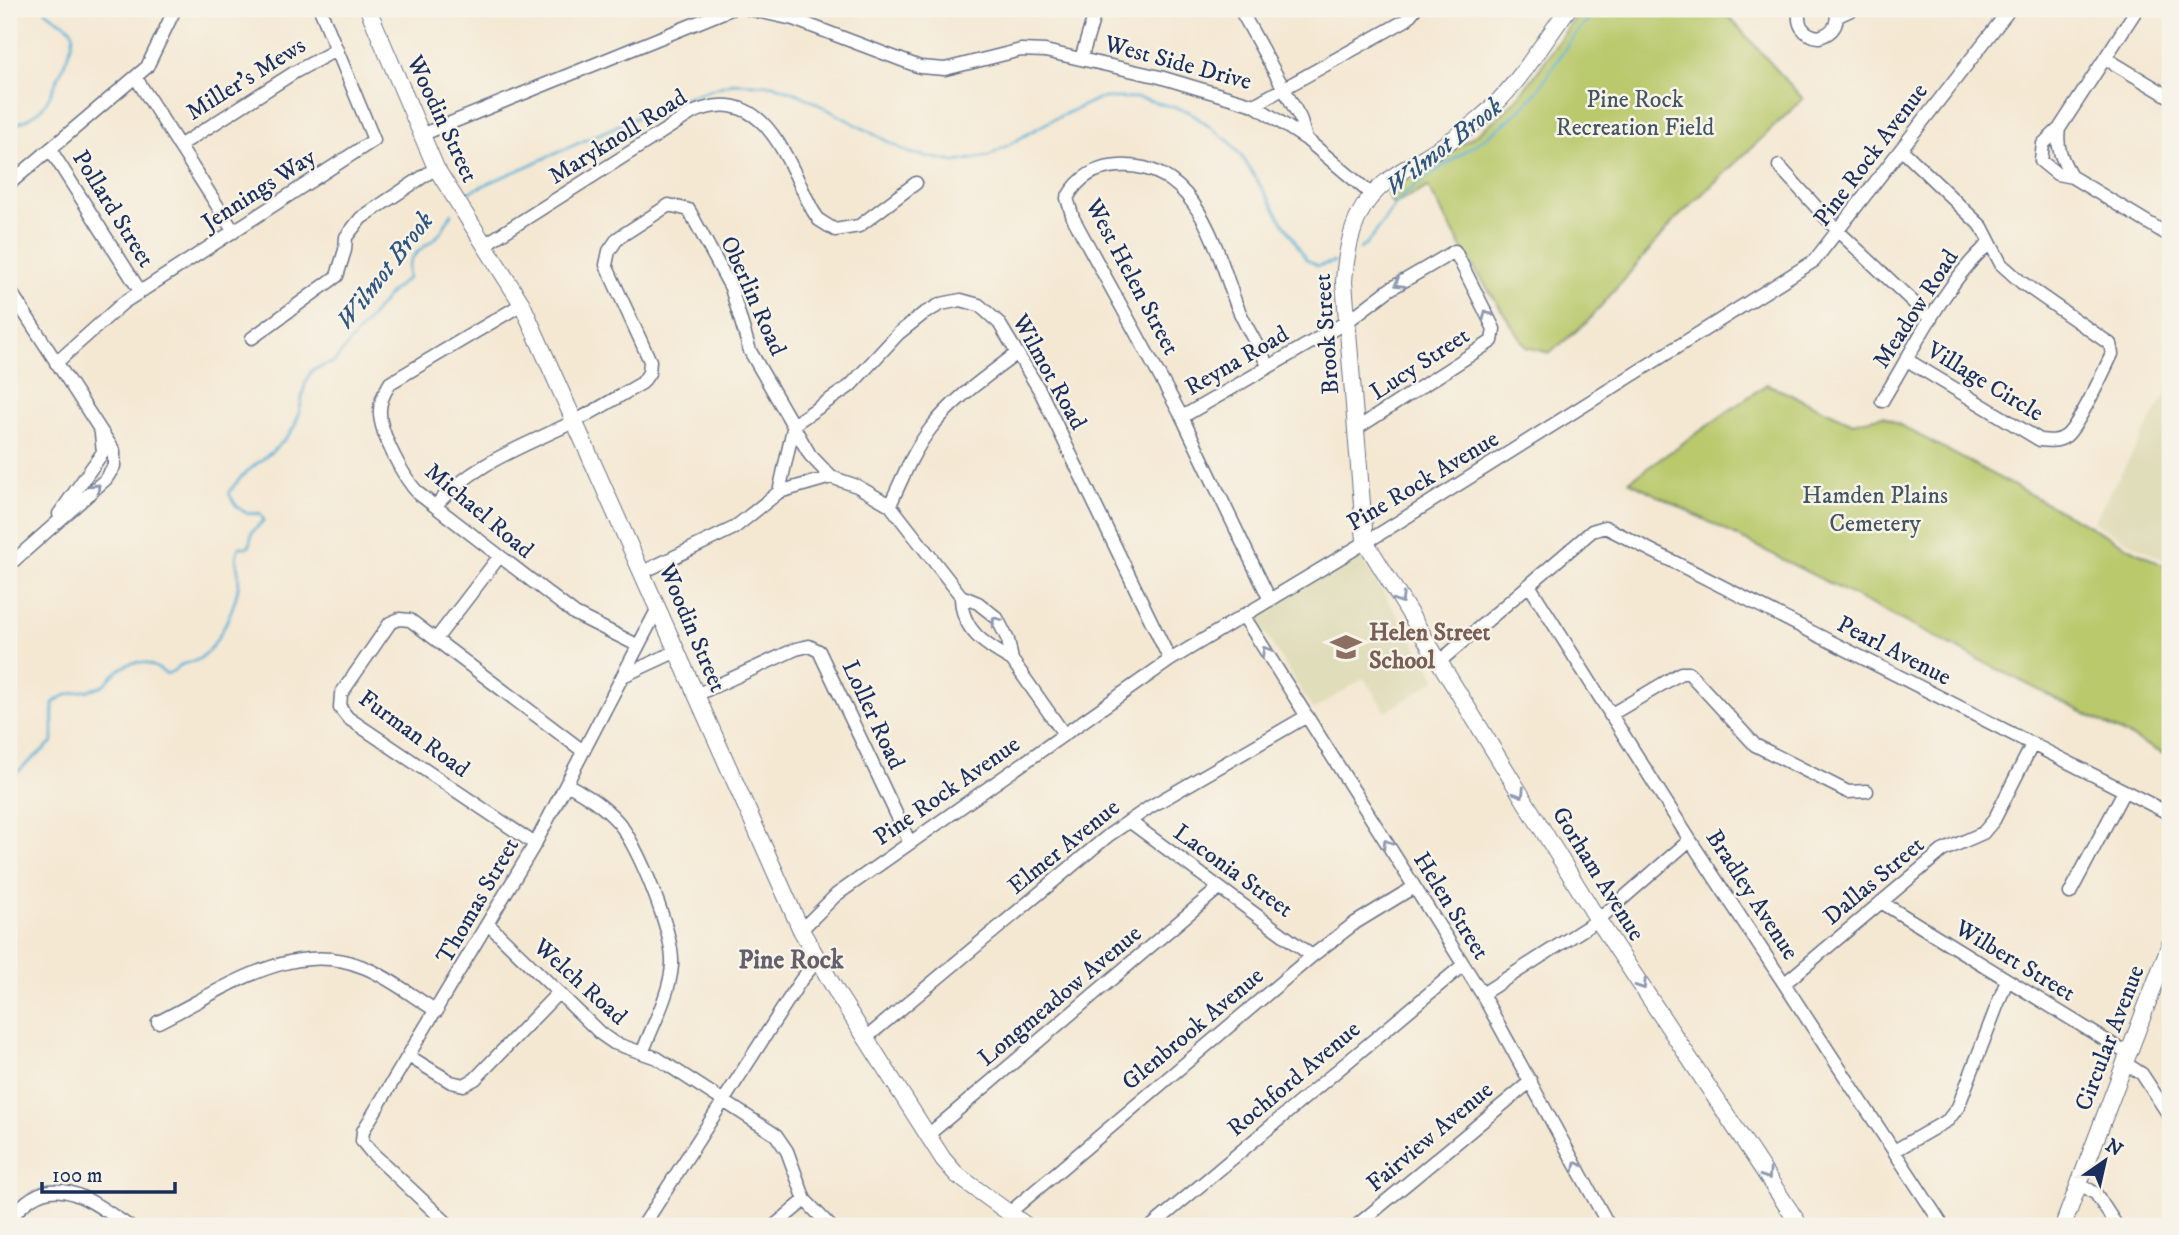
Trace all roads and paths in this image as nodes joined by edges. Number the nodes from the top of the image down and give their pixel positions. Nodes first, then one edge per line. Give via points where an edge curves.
1 (175, 9) edge
2 (320, 9) edge
3 (368, 9) edge
4 (730, 9) edge
5 (748, 9) edge
6 (1096, 9) edge
7 (1241, 9) edge
8 (1415, 9) edge
9 (1568, 9) edge
10 (1800, 9) edge
11 (1853, 9) edge
12 (2010, 9) edge
13 (2137, 9) edge
14 (1837, 12) edge
15 (794, 14) edge
16 (336, 50) junction
17 (2105, 58) junction
18 (1081, 59) junction
19 (136, 78) junction
20 (1281, 87) junction
21 (2170, 97) edge
22 (1254, 105) junction
23 (2059, 129) junction
24 (421, 135) junction
25 (1306, 139) junction
26 (179, 146) junction
27 (50, 149) junction
28 (1901, 149) junction
29 (1779, 166) dead end
30 (436, 168) junction
31 (2072, 177) junction
32 (916, 183) dead end
33 (9, 184) edge
34 (1371, 194) junction
35 (1838, 231) junction
36 (234, 232) junction
37 (2170, 236) edge
38 (1989, 244) junction
39 (484, 245) junction
40 (1455, 251) joint
41 (9, 289) edge
42 (140, 291) junction
43 (522, 304) junction
44 (1931, 319) junction
45 (1348, 321) junction
46 (252, 338) dead end
47 (1017, 353) junction
48 (1907, 360) junction
49 (57, 363) junction
50 (1269, 367) junction
51 (1882, 401) dead end
52 (1182, 417) junction
53 (575, 421) junction
54 (794, 424) junction
55 (1356, 429) junction
56 (831, 477) junction
57 (779, 492) junction
58 (890, 505) junction
59 (435, 506) junction
60 (1365, 541) junction
61 (499, 557) junction
62 (10, 560) edge
63 (643, 572) junction
64 (1529, 584) junction
65 (961, 596) junction
66 (1270, 600) junction
67 (658, 608) junction
68 (1243, 615) junction
69 (436, 639) junction
70 (637, 645) junction
71 (677, 650) junction
72 (1012, 660) junction
73 (1170, 660) junction
74 (1439, 662) junction
75 (623, 676) junction
76 (696, 695) junction
77 (1610, 715) junction
78 (1307, 716) junction
79 (1063, 734) junction
80 (2032, 745) junction
81 (583, 751) junction
82 (567, 784) junction
83 (1867, 791) dead end
84 (2124, 791) junction
85 (2170, 814) edge
86 (1129, 821) junction
87 (1690, 840) junction
88 (910, 843) junction
89 (535, 844) junction
90 (1414, 887) junction
91 (1219, 888) junction
92 (2070, 893) dead end
93 (1881, 902) junction
94 (1598, 919) junction
95 (488, 924) junction
96 (801, 930) junction
97 (2170, 945) edge
98 (1312, 956) junction
99 (817, 961) junction
100 (1463, 965) junction
101 (2007, 980) junction
102 (1785, 983) junction
103 (557, 994) junction
104 (1482, 994) junction
105 (437, 1012) junction
106 (158, 1022) dead end
107 (866, 1038) junction
108 (643, 1051) junction
109 (410, 1057) junction
110 (2126, 1059) junction
111 (1531, 1081) junction
112 (724, 1100) junction
113 (2170, 1116) edge
114 (928, 1135) junction
115 (1894, 1151) junction
116 (2079, 1183) junction
117 (805, 1200) junction
118 (1009, 1213) junction
119 (9, 1221) edge
120 (1603, 1223) edge
121 (128, 1226) edge
122 (450, 1226) edge
123 (643, 1226) edge
124 (774, 1226) edge
125 (830, 1226) edge
126 (1027, 1226) edge
127 (1152, 1226) edge
128 (1356, 1226) edge
129 (1800, 1226) edge
130 (1943, 1226) edge
131 (2063, 1226) edge
132 (2117, 1226) edge

1 - 19 street via 151,60
2 - 16 street, Jennings Way
3 - 24 main road, Woodin Street
4 - 24 street
5 - 15 street, West Side Drive
6 - 18 street
7 - 20 street
8 - 20 street via 1406,20
9 - 34 main road, Brook Street via 1504,96 1478,121
10 - 14 street via 1800,26 1819,37 1833,30
11 - 14 street
12 - 28 street, Pine Rock Avenue
13 - 17 street
15 - 18 street, West Side Drive via 920,67 945,69 1021,50
16 - 26 street, Miller's Mews
16 - 36 street, Jennings Way via 374,140
17 - 21 street
17 - 23 street
18 - 22 street, West Side Drive
19 - 26 street
19 - 27 street
20 - 22 street
20 - 25 street via 1300,118
22 - 25 street, West Side Drive
23 - 31 street via 2057,141
23 - 31 street via 2043,144 2041,161 2057,174
24 - 30 main road, Woodin Street
25 - 34 street, West Side Drive
26 - 36 street
27 - 33 street
27 - 42 street, Pollard Street
28 - 35 street, Pine Rock Avenue
28 - 38 street, Village Circle via 1982,227
29 - 35 street
30 - 39 main road, Woodin Street
30 - 46 street via 361,218 345,237 337,276
31 - 37 street
32 - 39 street, Maryknoll Road via 859,226 835,230 813,211 764,121 746,109 716,105 692,113
34 - 45 main road, Brook Street via 1356,217 1346,246
35 - 44 street
35 - 60 street, Pine Rock Avenue via 1814,261
36 - 42 street, Jennings Way
38 - 44 street, Meadow Road
38 - 48 street, Village Circle via 2001,264 2021,282 2109,344 2112,354 2107,365 2066,436 2040,440
39 - 43 main road, Woodin Street
40 -> 45 street, Reyna Road via 1390,289
55 -> 40 street, Lucy Street via 1492,341 1494,330
41 - 49 street
42 - 49 street, Jennings Way
43 - 53 main road, Woodin Street
43 - 59 street, Michael Road via 390,383 381,397 380,416 401,470 410,485
44 - 48 street, Meadow Road
45 - 50 street, Reyna Road
45 - 55 main road, Brook Street
47 - 54 street, Wilmot Road via 999,323 979,305 961,300 941,304 899,333 850,386
47 - 58 street via 931,428
47 - 73 street, Wilmot Road via 1040,391
48 - 51 street, Meadow Road
49 - 62 street via 114,451 111,473
50 - 52 street, Reyna Road
50 - 52 street, West Helen Street via 1235,302 1220,251 1188,196 1164,177 1134,165 1088,173 1068,198 1073,218
52 - 66 street, West Helen Street
53 - 54 street, Oberlin Road via 642,383 649,373 650,361 606,265 618,238 669,205 689,210 731,288 750,351
53 - 59 street, Oberlin Road via 483,464
53 - 63 main road, Woodin Street
54 - 56 street, Oberlin Road via 810,455
54 - 57 street
55 - 60 main road, Brook Street
56 - 57 street
56 - 58 street, Oberlin Road
57 - 63 street via 734,528
58 - 65 street, Oberlin Road
59 - 61 street, Michael Road
60 - 66 street, Pine Rock Avenue
60 -> 74 main road, Gorham Avenue
61 - 69 street
61 - 70 street, Michael Road via 575,614
63 - 67 main road, Woodin Street
64 - 74 street
64 - 77 street, Bradley Avenue
64 - 80 street, Pearl Avenue via 1600,526 1611,529
72 -> 65 street, Oberlin Road via 997,618
65 - 72 street, Oberlin Road via 961,612 972,632
66 - 68 street, Pine Rock Avenue
67 - 70 street, Thomas Street
67 - 71 main road, Woodin Street
68 - 73 street, Pine Rock Avenue
78 -> 68 street, Helen Street
69 - 81 street, Furman Road
69 - 89 street, Furman Road via 410,620 390,623 341,694 342,713
70 - 75 street, Thomas Street
71 - 75 street
71 - 76 main road, Woodin Street
72 - 79 street, Oberlin Road
73 - 79 street, Pine Rock Avenue
74 -> 94 main road, Gorham Avenue
75 - 81 street, Thomas Street
76 - 88 street, Loller Road via 796,649 809,646 819,650
76 - 96 main road, Woodin Street
77 - 83 street via 1681,673 1689,673 1755,745 1848,792
77 - 87 street, Bradley Avenue
78 - 86 street, Elmer Avenue
90 -> 78 street, Helen Street
79 - 88 street, Pine Rock Avenue
80 - 84 street, Pearl Avenue
80 - 93 street, Dallas Street via 1983,833 1942,850
81 - 82 street, Thomas Street
82 - 89 street, Thomas Street
82 - 108 street via 595,800 621,825 671,940 669,977
84 - 85 street, Pearl Avenue
84 - 92 street
86 - 91 street, Laconia Street
86 - 107 street, Elmer Avenue
87 - 94 street
87 - 102 street, Bradley Avenue
88 - 96 street, Pine Rock Avenue via 836,895
89 - 95 street, Thomas Street
90 - 98 street, Glenbrook Avenue
90 - 100 street, Helen Street
91 - 98 street, Laconia Street
91 - 114 street, Longmeadow Avenue
93 - 101 street, Wilbert Street
93 - 102 street, Dallas Street
94 - 104 street
94 -> 129 main road, Gorham Avenue
95 - 103 street, Welch Road
95 - 105 street, Thomas Street
96 - 99 main road, Woodin Street
97 - 110 main road, Circular Avenue
98 - 118 street, Glenbrook Avenue
99 - 107 main road, Woodin Street
99 - 112 street
100 - 104 street, Helen Street
100 - 127 street, Rochford Avenue
101 - 110 street, Wilbert Street
101 - 115 street via 1958,1107 1948,1120
102 - 115 street, Bradley Avenue
103 - 108 street, Welch Road via 614,1043
103 - 109 street via 464,1085
104 - 111 street, Helen Street
105 - 106 street via 364,967 304,957 275,964
105 - 109 street, Thomas Street
107 - 114 main road, Woodin Street
108 - 112 street, Welch Road
109 - 122 street, Thomas Street via 363,1132 362,1141
110 - 113 street, Wilbert Street
110 - 116 main road, Circular Avenue
120 -> 111 street, Helen Street
111 - 128 street, Fairview Avenue
112 - 117 street, Welch Road via 783,1142
112 - 123 street
114 - 118 main road, Woodin Street via 957,1175
115 - 130 street, Bradley Avenue
116 - 131 main road, Circular Avenue
116 - 132 street via 2096,1194
117 - 124 street
117 - 125 street
118 - 126 main road, Woodin Street
119 - 121 street via 35,1195 50,1192 81,1194

